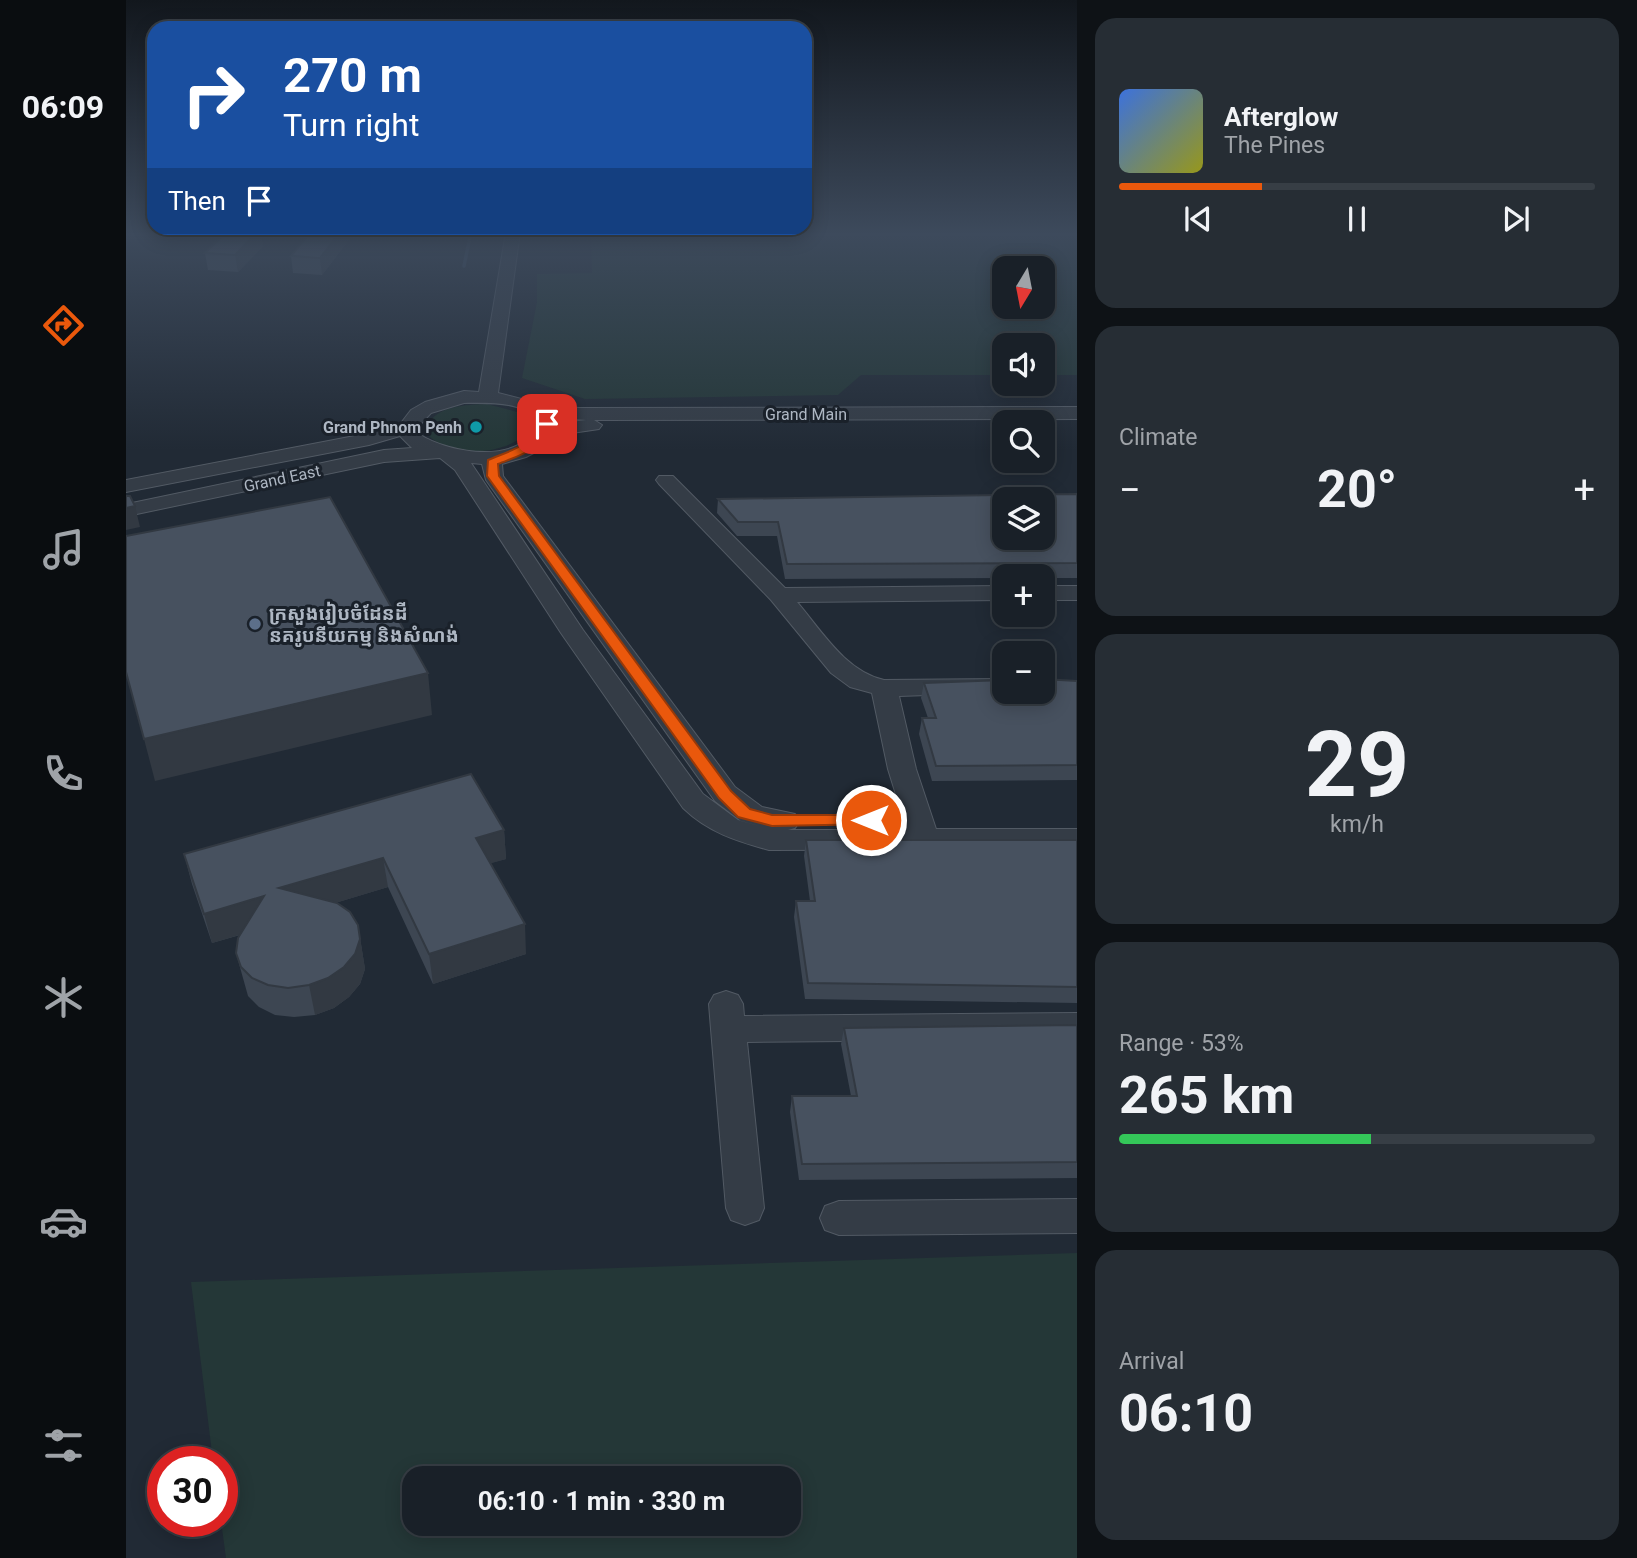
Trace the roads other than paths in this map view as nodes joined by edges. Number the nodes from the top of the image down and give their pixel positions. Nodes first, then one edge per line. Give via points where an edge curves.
1 (502, 305) edge
2 (488, 397) junction
3 (536, 409) junction
4 (1077, 413) edge
5 (992, 424) edge
6 (1055, 424) edge
7 (1077, 424) edge
8 (408, 427) junction
9 (544, 435) junction
10 (440, 454) junction
11 (504, 455) junction
12 (216, 469) junction
13 (666, 480) dead end
14 (126, 486) edge
15 (228, 489) junction
16 (687, 504) junction
17 (715, 504) edge
18 (132, 509) edge
19 (992, 593) edge
20 (1055, 593) edge
21 (1077, 593) edge
22 (779, 596) junction
23 (992, 687) edge
24 (884, 688) junction
25 (703, 765) junction
26 (673, 773) junction
27 (1077, 819) edge
28 (744, 824) junction
29 (923, 830) junction
30 (1077, 838) edge
31 (1077, 1026) edge
32 (745, 1208) dead end
33 (1077, 1216) edge
34 (839, 1218) dead end

1 - 2 street
2 - 3 street, Grand Main
2 - 8 street, Grand Main via 433,405 419,412
3 - 4 street, Grand Main via 579,414
3 - 9 street via 547,424
5 - 9 street, Grand Main via 581,425
6 - 7 street
8 - 10 street via 410,438
8 - 12 street, Grand East
9 - 11 street, Grand Main via 532,445
10 - 11 street, Grand East via 471,458
10 - 15 street, Grand East via 384,456
10 - 26 street via 463,466
11 - 25 street via 492,462 493,476
12 - 14 street, Grand East
12 - 15 street
13 - 16 street
15 - 18 street, Grand East
16 - 17 street
16 - 22 street
19 - 22 street
20 - 21 street
22 - 24 street via 840,668 859,682
23 - 24 street
24 - 29 street via 902,769
25 - 26 street
25 - 28 street via 744,813
26 - 28 street via 711,819
27 - 29 street
28 - 29 street via 769,840
29 - 30 street
31 - 32 street via 727,1016
33 - 34 street

